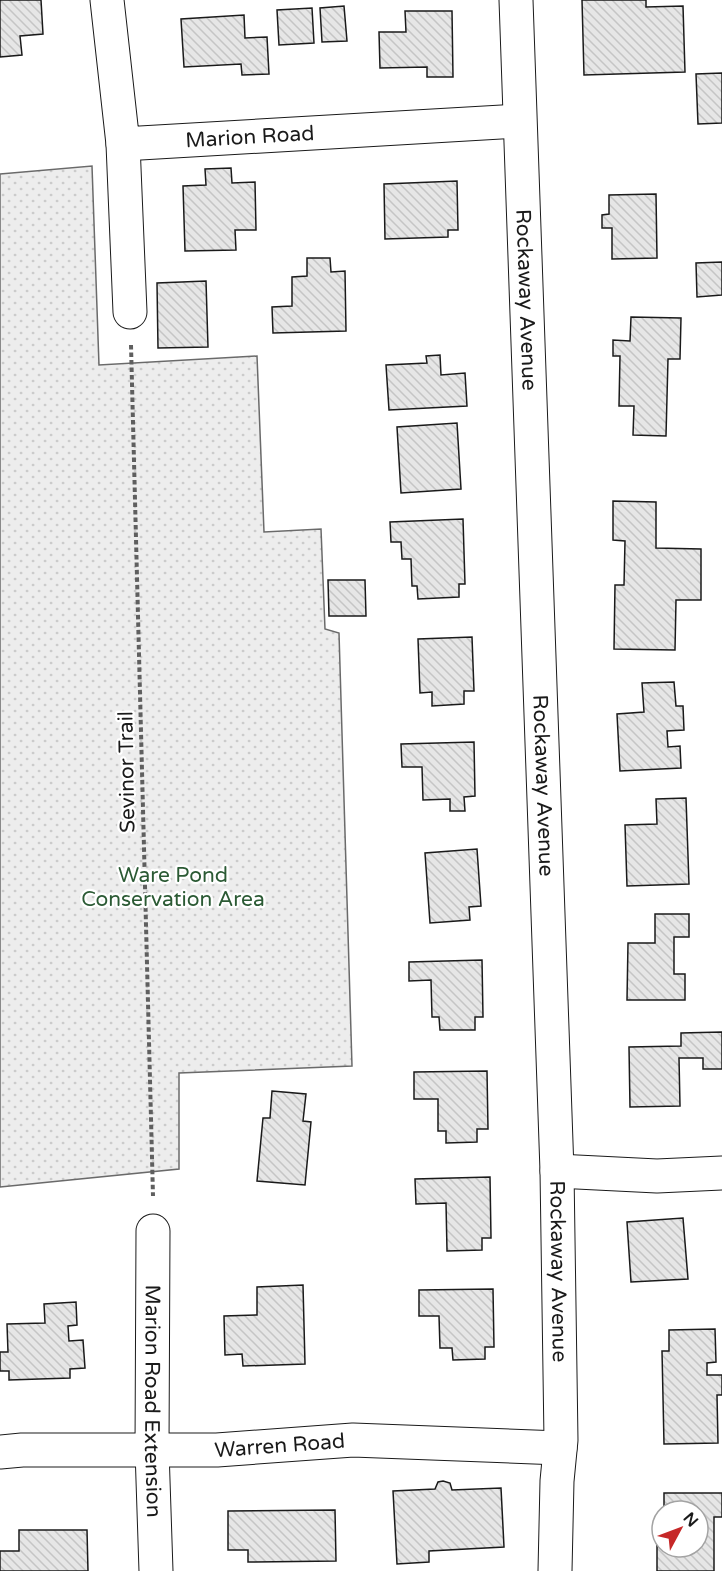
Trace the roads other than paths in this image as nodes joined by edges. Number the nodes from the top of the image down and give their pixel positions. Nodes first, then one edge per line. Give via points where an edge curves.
1 (107, 0) edge
2 (516, 0) edge
3 (519, 121) junction
4 (123, 144) junction
5 (130, 312) road end
6 (557, 1171) junction
7 (722, 1173) edge
8 (153, 1231) road end
9 (560, 1448) junction
10 (152, 1450) junction
11 (0, 1452) edge
12 (156, 1571) edge
13 (555, 1571) edge

1 - 4 street
2 - 3 street, Rockaway Avenue
3 - 4 street, Marion Road
3 - 6 street, Rockaway Avenue
4 - 5 street
6 - 7 street via 657,1176
6 - 9 street, Rockaway Avenue
8 - 10 street, Marion Road Extension
9 - 10 street, Warren Road via 352,1440 217,1450
9 - 13 street, Rockaway Avenue
10 - 11 street, Warren Road
10 - 12 street, Marion Road Extension

